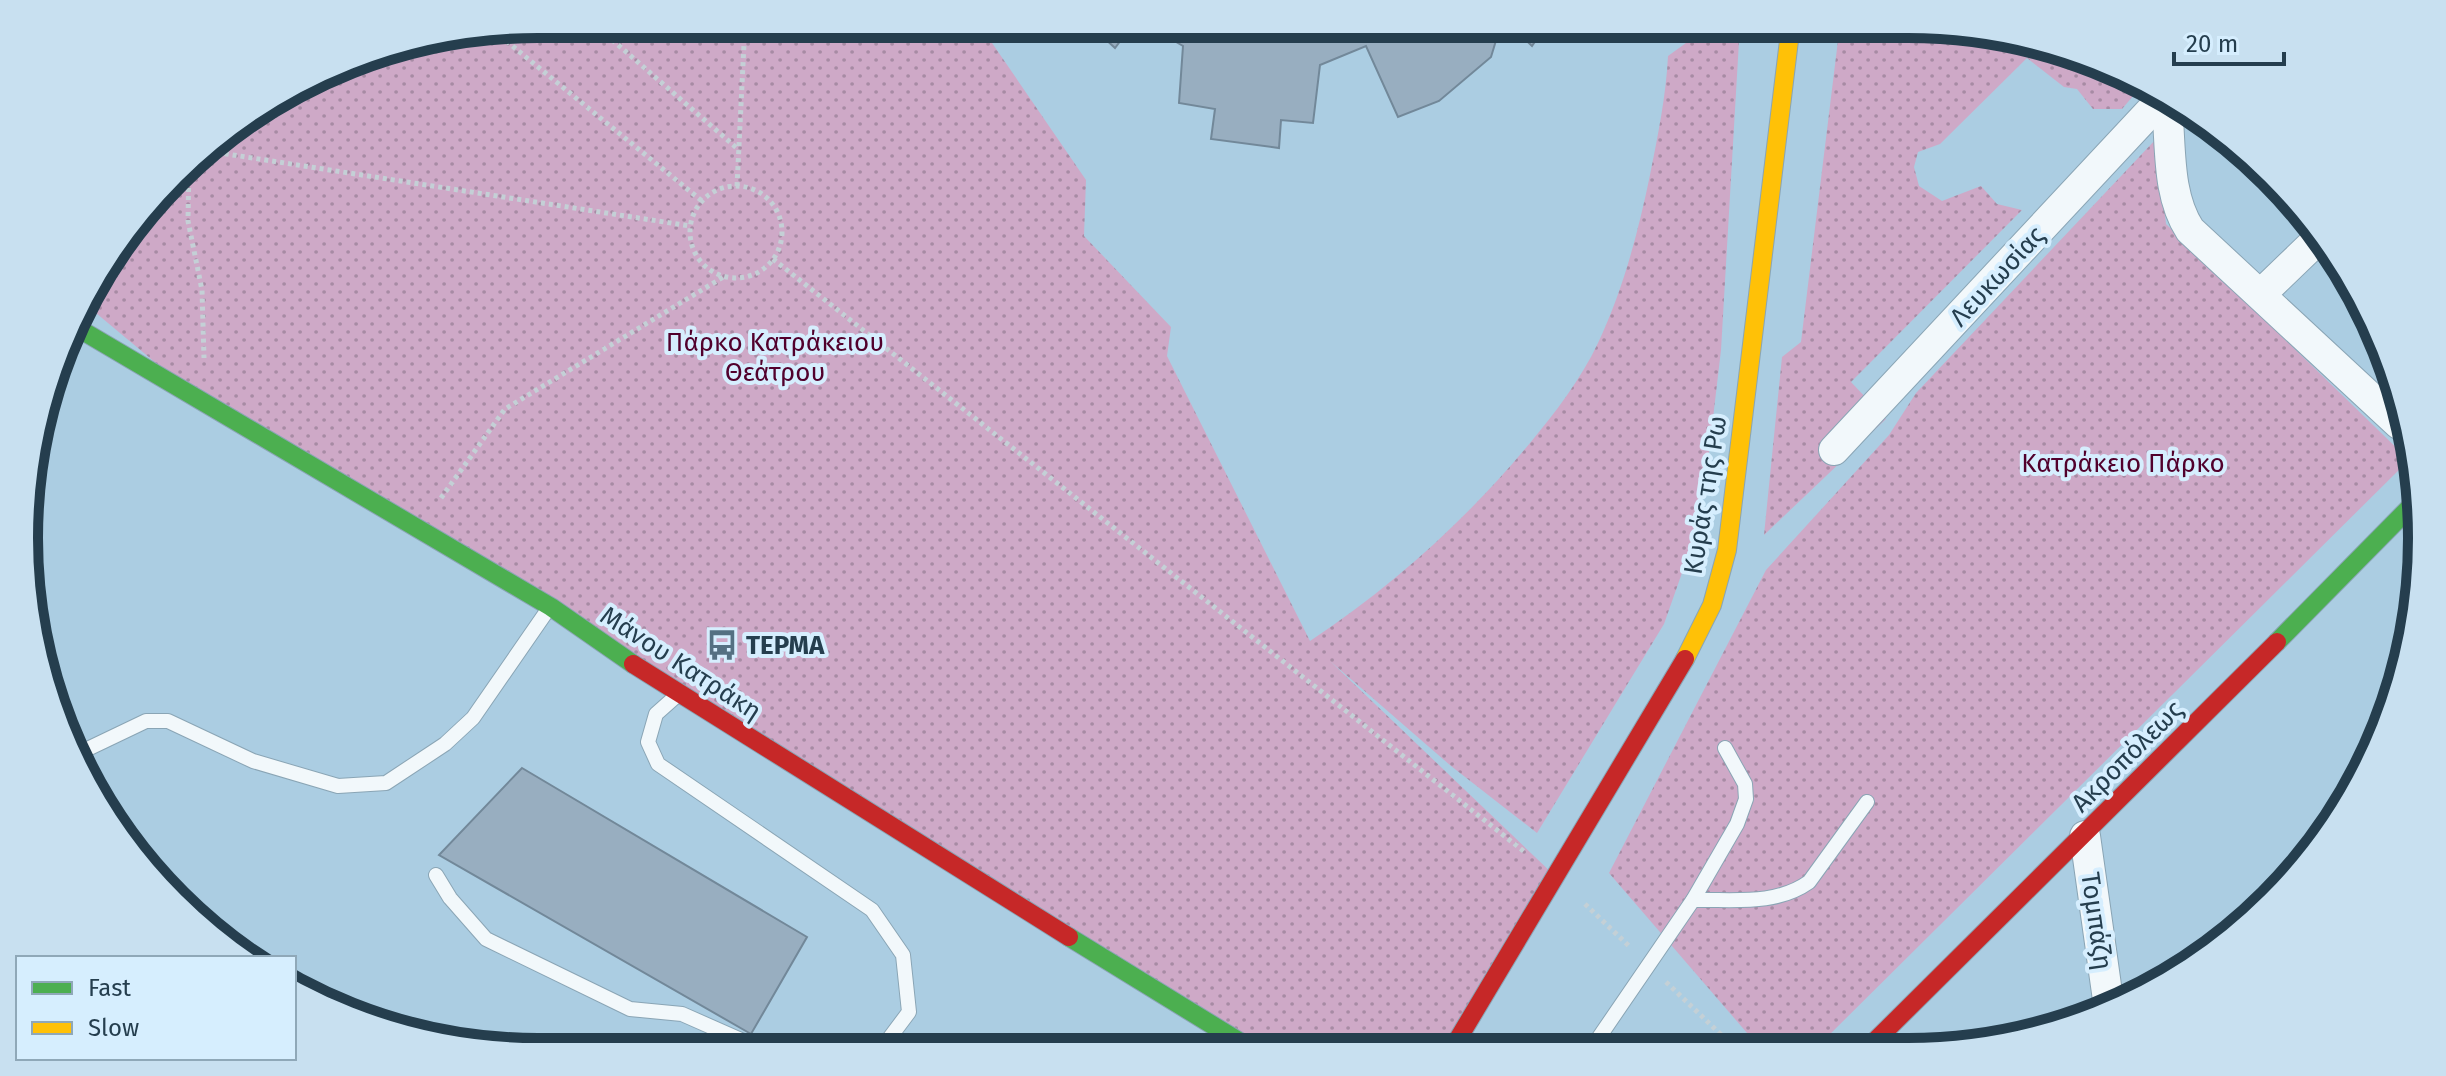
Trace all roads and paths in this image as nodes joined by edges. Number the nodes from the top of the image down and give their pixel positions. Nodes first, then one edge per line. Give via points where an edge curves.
1 (610, 38) edge
2 (744, 38) edge
3 (1789, 38) edge
4 (504, 39) edge
5 (2157, 104) edge
6 (2168, 111) edge
7 (739, 150) junction
8 (219, 153) edge
9 (189, 180) edge
10 (737, 186) junction
11 (702, 201) junction
12 (690, 226) junction
13 (2313, 244) edge
14 (773, 259) junction
15 (725, 276) junction
16 (2262, 293) junction
17 (83, 331) edge
18 (205, 404) junction
19 (2393, 418) edge
20 (1834, 450) dead end
21 (2407, 510) edge
22 (418, 530) junction
23 (551, 607) junction
24 (677, 695) junction
25 (1725, 748) dead end
26 (86, 750) edge
27 (1867, 802) dead end
28 (2085, 836) junction
29 (436, 875) dead end
30 (1555, 876) junction
31 (1693, 900) junction
32 (2107, 996) edge
33 (736, 1038) edge
34 (890, 1038) edge
35 (1234, 1038) edge
36 (1459, 1038) edge
37 (1599, 1038) edge
38 (1878, 1038) edge

1 - 7 path
2 - 7 path
3 - 30 street, Κυράς της Ρω via 1722,571 1692,647
4 - 11 path
5 - 20 street, Λευκωσίας
6 - 16 street via 2179,212 2190,230
7 - 10 path
8 - 12 path
9 - 18 path via 188,221 202,290
10 - 11 path
10 - 14 path via 762,194 773,204 783,232
11 - 12 path
12 - 15 path via 695,253
13 - 16 street
14 - 15 path via 749,276
14 - 30 path
15 - 22 path via 505,409
16 - 19 street
17 - 18 street, Μάνου Κατράκη
18 - 22 street, Μάνου Κατράκη
21 - 28 street, Ακροπόλεως
22 - 23 street, Μάνου Κατράκη
23 - 24 street, Μάνου Κατράκη
23 - 26 lane via 473,718 445,744 386,783 338,786 253,761 168,721 146,721
24 - 34 lane via 656,714 648,742 658,764 872,910 903,955 909,1012
24 - 35 street, Μάνου Κατράκη
25 - 31 lane via 1738,767 1746,799
27 - 31 lane via 1809,882 1796,891 1778,898
28 - 32 street, Τομπάζη
28 - 38 street, Ακροπόλεως
29 - 33 lane via 486,939 630,1009 682,1014
30 - 36 street, Κυράς της Ρω
31 - 37 lane

